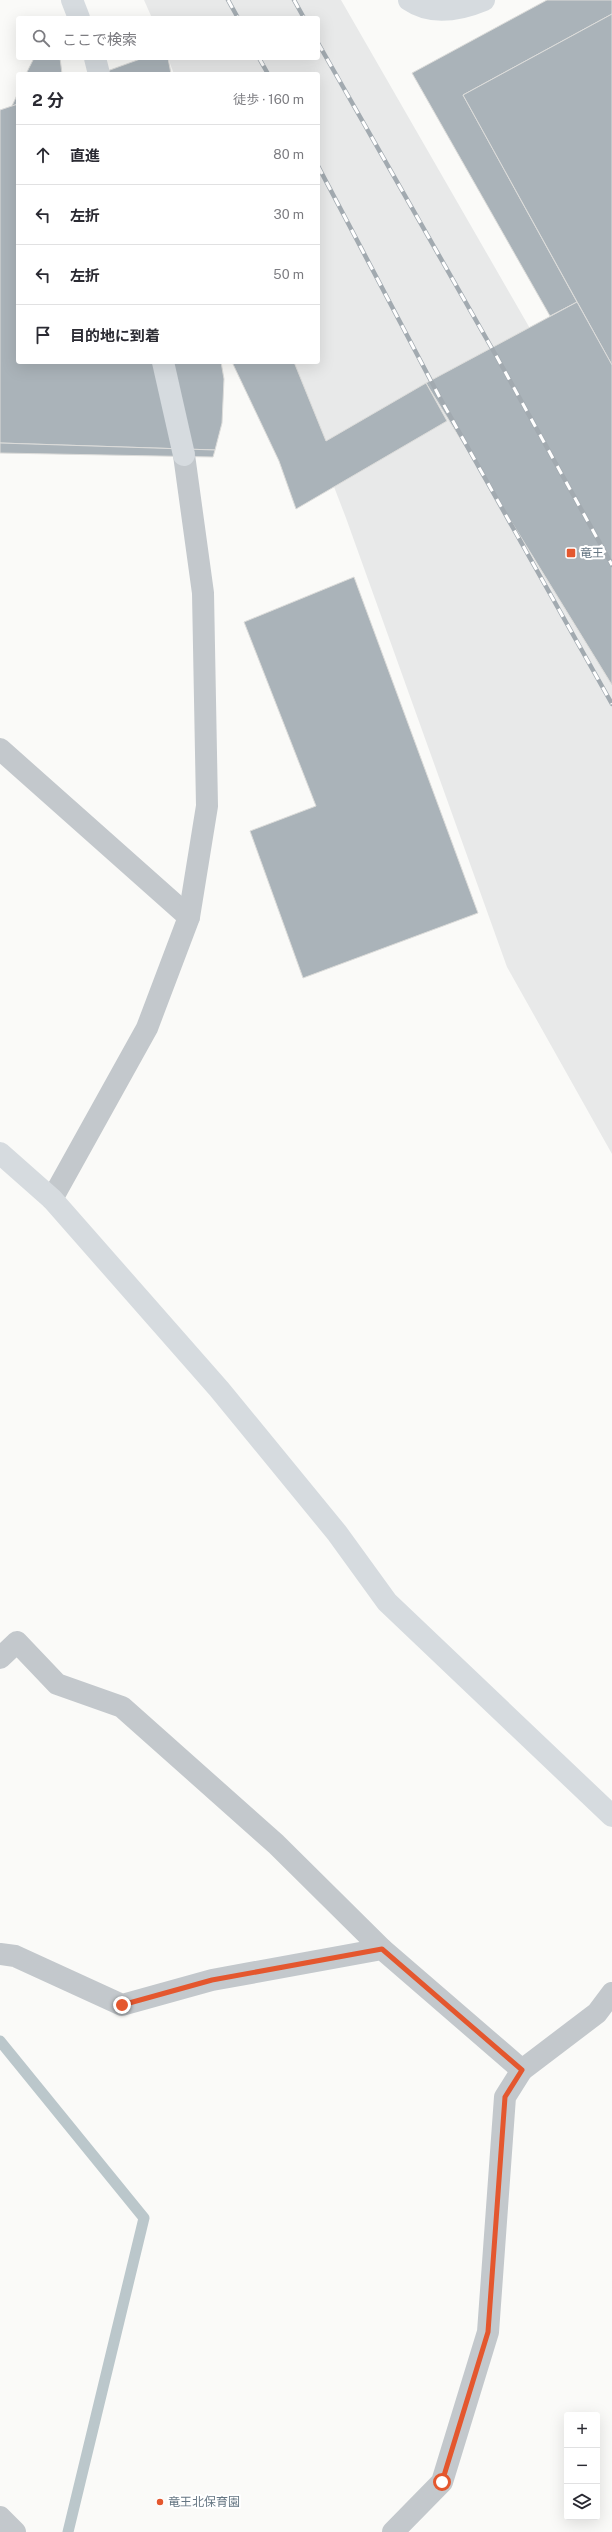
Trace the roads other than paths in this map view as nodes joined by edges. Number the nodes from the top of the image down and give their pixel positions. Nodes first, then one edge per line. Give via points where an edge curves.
1 (72, 0) edge
2 (409, 0) edge
3 (484, 0) edge
4 (78, 16) edge
5 (96, 60) edge
6 (98, 72) edge
7 (163, 364) edge
8 (0, 749) edge
9 (189, 917) junction
10 (0, 1153) edge
11 (52, 1199) junction
12 (0, 1658) edge
13 (612, 1816) edge
14 (382, 1949) junction
15 (0, 1954) edge
16 (612, 1993) edge
17 (522, 2070) junction
18 (0, 2517) edge
19 (15, 2532) edge
20 (393, 2532) edge

1 - 4 street
2 - 3 street via 417,6 444,12
5 - 6 street
7 - 9 street via 184,455 203,593 207,806
8 - 9 street
9 - 11 street via 148,1028
10 - 11 street
11 - 13 street via 219,1389 337,1533 387,1602
12 - 14 street via 17,1642 57,1684 122,1707 276,1844
14 - 15 street via 212,1980 122,2005 15,1956
14 - 17 street
16 - 17 street via 597,2013
17 - 20 street via 505,2097 488,2332 442,2482
18 - 19 street

